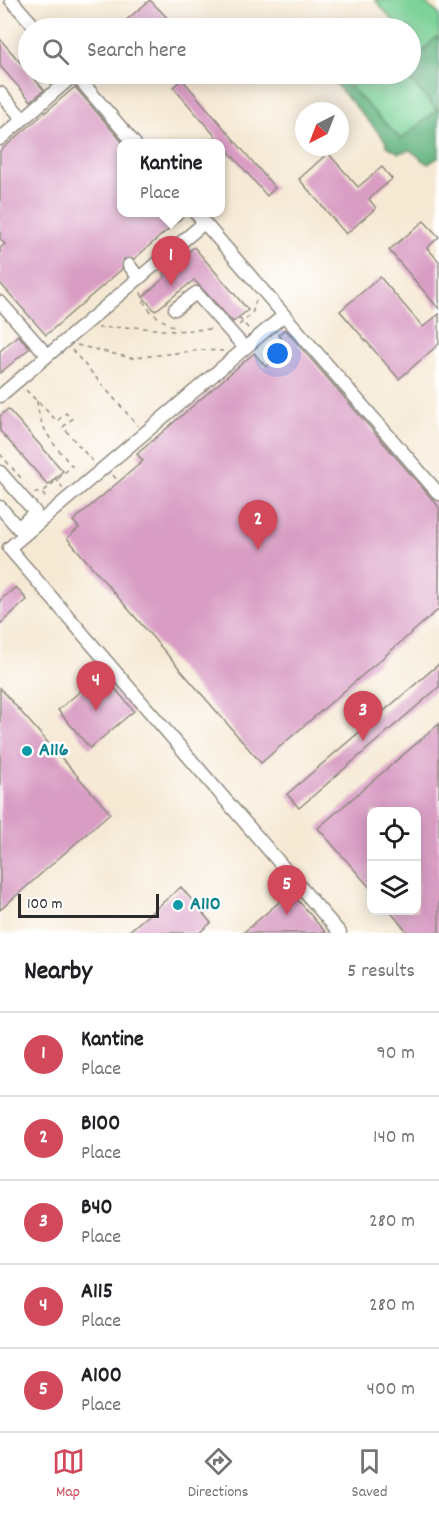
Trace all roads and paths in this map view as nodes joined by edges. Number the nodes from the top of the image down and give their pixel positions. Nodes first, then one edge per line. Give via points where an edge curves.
1 (11, 0) edge
2 (27, 18) edge
3 (63, 84) edge
4 (84, 84) edge
5 (0, 93) edge
6 (23, 119) junction
7 (0, 139) edge
8 (131, 139) edge
9 (199, 217) edge
10 (204, 223) junction
11 (129, 265) dead end
12 (138, 277) junction
13 (259, 287) junction
14 (0, 302) edge
15 (175, 309) dead end
16 (284, 315) junction
17 (239, 318) dead end
18 (243, 322) junction
19 (82, 324) junction
20 (228, 330) junction
21 (180, 331) junction
22 (257, 338) junction
23 (64, 340) junction
24 (242, 350) junction
25 (47, 355) junction
26 (17, 381) junction
27 (0, 396) edge
28 (37, 400) junction
29 (144, 433) junction
30 (0, 454) edge
31 (100, 470) junction
32 (1, 476) edge
33 (21, 478) dead end
34 (56, 479) junction
35 (27, 486) dead end
36 (42, 493) junction
37 (439, 494) edge
38 (70, 495) junction
39 (0, 507) edge
40 (55, 508) junction
41 (0, 538) edge
42 (9, 548) junction
43 (340, 933) edge

1 - 2 lane
3 - 6 lane
4 - 8 lane
5 - 6 lane
6 - 7 lane
9 - 10 lane
10 - 12 lane
10 - 13 lane
11 - 12 lane
12 - 19 lane
12 - 21 path via 142,301 155,316
13 - 16 lane
13 - 18 path via 252,314
14 - 25 lane
15 - 20 lane via 196,292
16 - 22 lane
16 - 37 lane
17 - 18 path
18 - 20 path
18 - 22 path
19 - 21 path
19 - 23 lane
20 - 21 path
20 - 24 lane
22 - 24 lane
23 - 24 path via 131,358
23 - 25 lane
23 - 29 path
24 - 29 lane
25 - 26 lane
26 - 27 lane
26 - 28 path
28 - 31 path via 57,421 66,413 72,419 63,426
28 - 34 path via 39,420 72,466
29 - 31 lane
30 - 33 path
31 - 38 lane
32 - 39 lane via 35,512 18,528
34 - 36 path
34 - 38 path
35 - 36 path via 34,494
36 - 40 path
38 - 40 lane
40 - 42 lane
41 - 42 lane
42 - 43 lane

